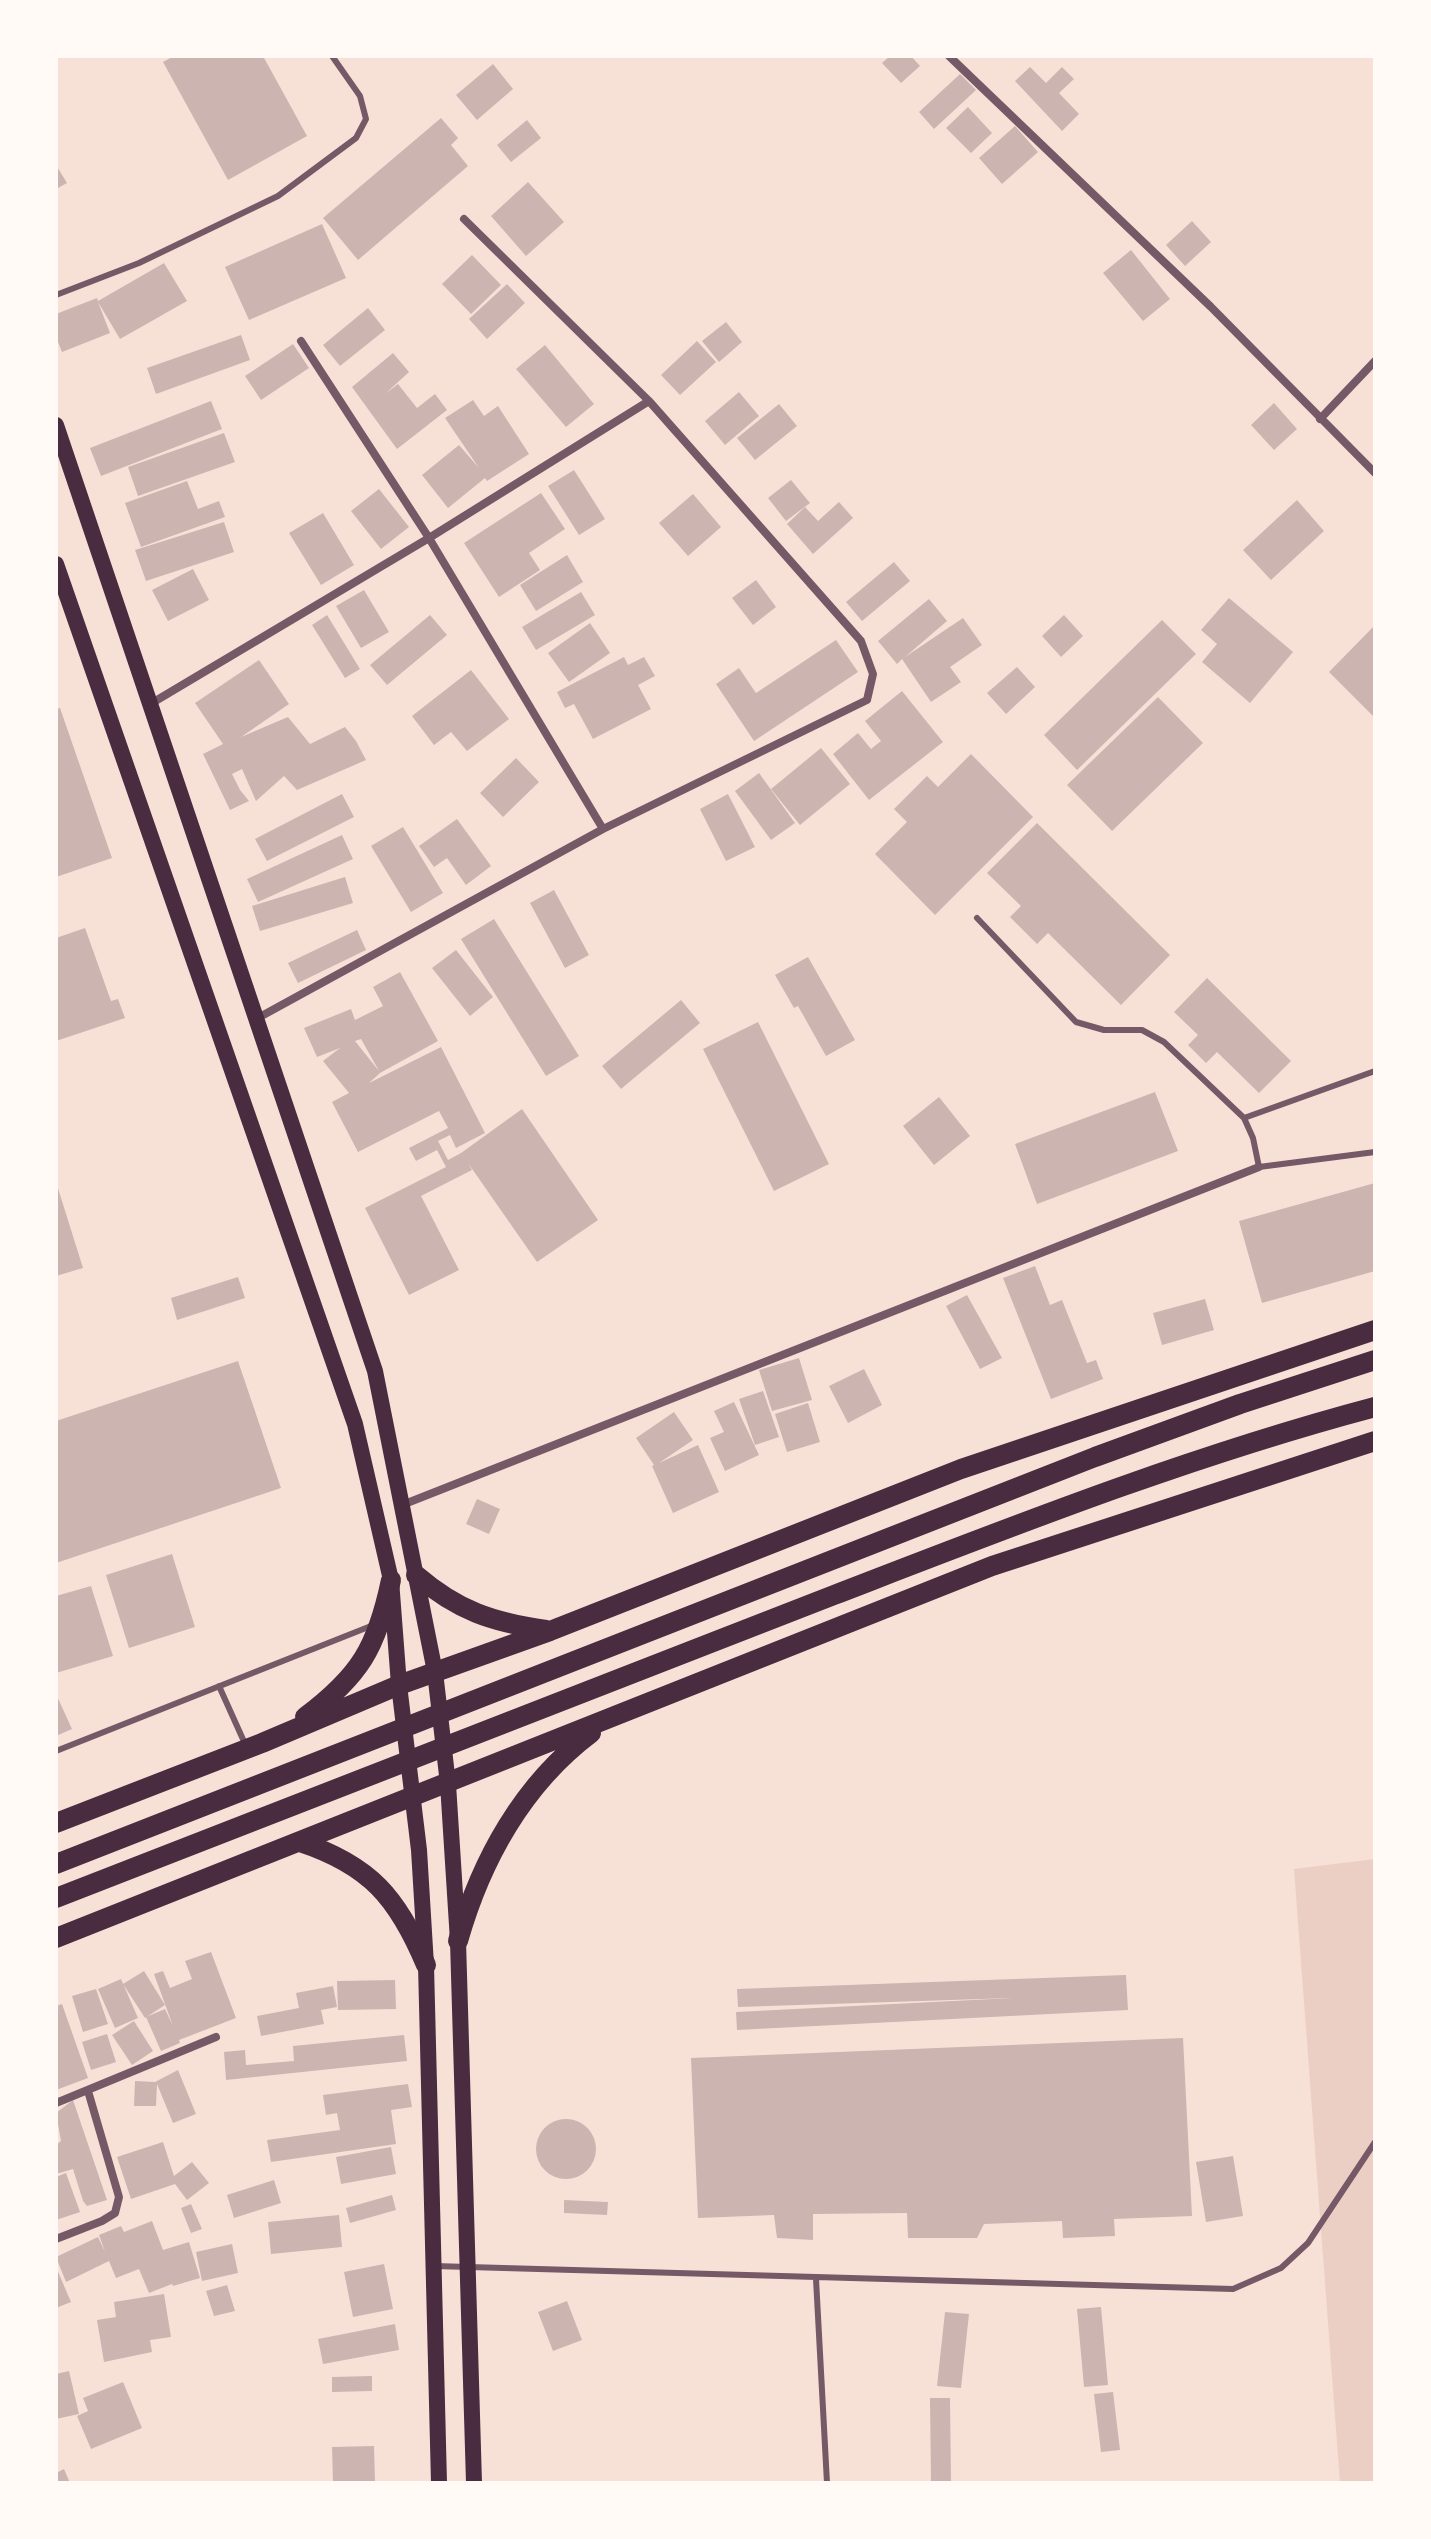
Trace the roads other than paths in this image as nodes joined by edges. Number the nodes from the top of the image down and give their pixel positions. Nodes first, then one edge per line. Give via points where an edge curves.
1 (332, 56) edge
2 (949, 56) edge
3 (464, 219) dead end
4 (56, 295) edge
5 (301, 341) dead end
6 (1375, 361) edge
7 (649, 401) junction
8 (1320, 419) junction
9 (56, 425) edge
10 (1375, 473) edge
11 (429, 538) junction
12 (56, 564) edge
13 (152, 703) junction
14 (603, 829) junction
15 (977, 918) dead end
16 (255, 1019) junction
17 (1375, 1071) edge
18 (1244, 1118) junction
19 (1375, 1152) edge
20 (1259, 1167) junction
21 (1375, 1330) edge
22 (1375, 1360) edge
23 (1375, 1407) edge
24 (1375, 1441) edge
25 (402, 1505) junction
26 (416, 1575) junction
27 (391, 1580) junction
28 (382, 1622) junction
29 (550, 1631) junction
30 (435, 1672) junction
31 (399, 1685) junction
32 (219, 1686) junction
33 (610, 1718) junction
34 (254, 1746) junction
35 (56, 1751) edge
36 (448, 1784) junction
37 (413, 1798) junction
38 (56, 1823) edge
39 (300, 1842) junction
40 (56, 1864) edge
41 (56, 1898) edge
42 (56, 1938) edge
43 (458, 1941) junction
44 (426, 1965) junction
45 (216, 2037) dead end
46 (88, 2091) junction
47 (56, 2103) edge
48 (1375, 2142) edge
49 (56, 2239) edge
50 (434, 2266) junction
51 (467, 2269) junction
52 (816, 2279) junction
53 (439, 2483) edge
54 (474, 2483) edge
55 (827, 2483) edge

1 - 4 lane via 360,96 366,119 356,138 278,196 139,263
2 - 8 street
3 - 7 street
5 - 11 street
6 - 8 street
7 - 11 street
7 - 14 street via 861,641 873,674 867,700
8 - 10 street
9 - 13 main road
11 - 13 street
11 - 14 street
12 - 27 main road via 355,1424
13 - 16 main road
14 - 16 street
15 - 18 lane via 1076,1022 1104,1030 1142,1030 1164,1042
16 - 25 main road via 375,1371
17 - 18 lane
18 - 20 lane
19 - 20 lane
20 - 25 street
21 - 29 highway via 961,1469
22 - 40 highway via 1095,1457
23 - 41 highway via 1142,1477 576,1692
24 - 33 highway via 992,1566
25 - 26 main road
26 - 29 highway via 482,1617
26 - 30 main road
27 - 28 highway
27 - 31 main road
28 - 32 lane
28 - 34 highway via 364,1661 336,1694
29 - 30 highway
30 - 31 highway
30 - 36 main road
31 - 34 highway
31 - 37 main road
32 - 34 lane
32 - 35 lane
33 - 36 highway
33 - 43 highway via 543,1777 506,1828 477,1882
34 - 38 highway
36 - 37 highway
36 - 43 main road
37 - 39 highway
37 - 44 main road
39 - 42 highway
39 - 44 highway via 354,1865 376,1882 403,1917
43 - 51 main road
44 - 50 main road
45 - 46 street
46 - 47 street
46 - 49 street via 119,2197 115,2213
48 - 52 lane via 1308,2243 1281,2268 1233,2289
50 - 51 lane
50 - 53 main road
51 - 52 lane
51 - 54 main road
52 - 55 lane

